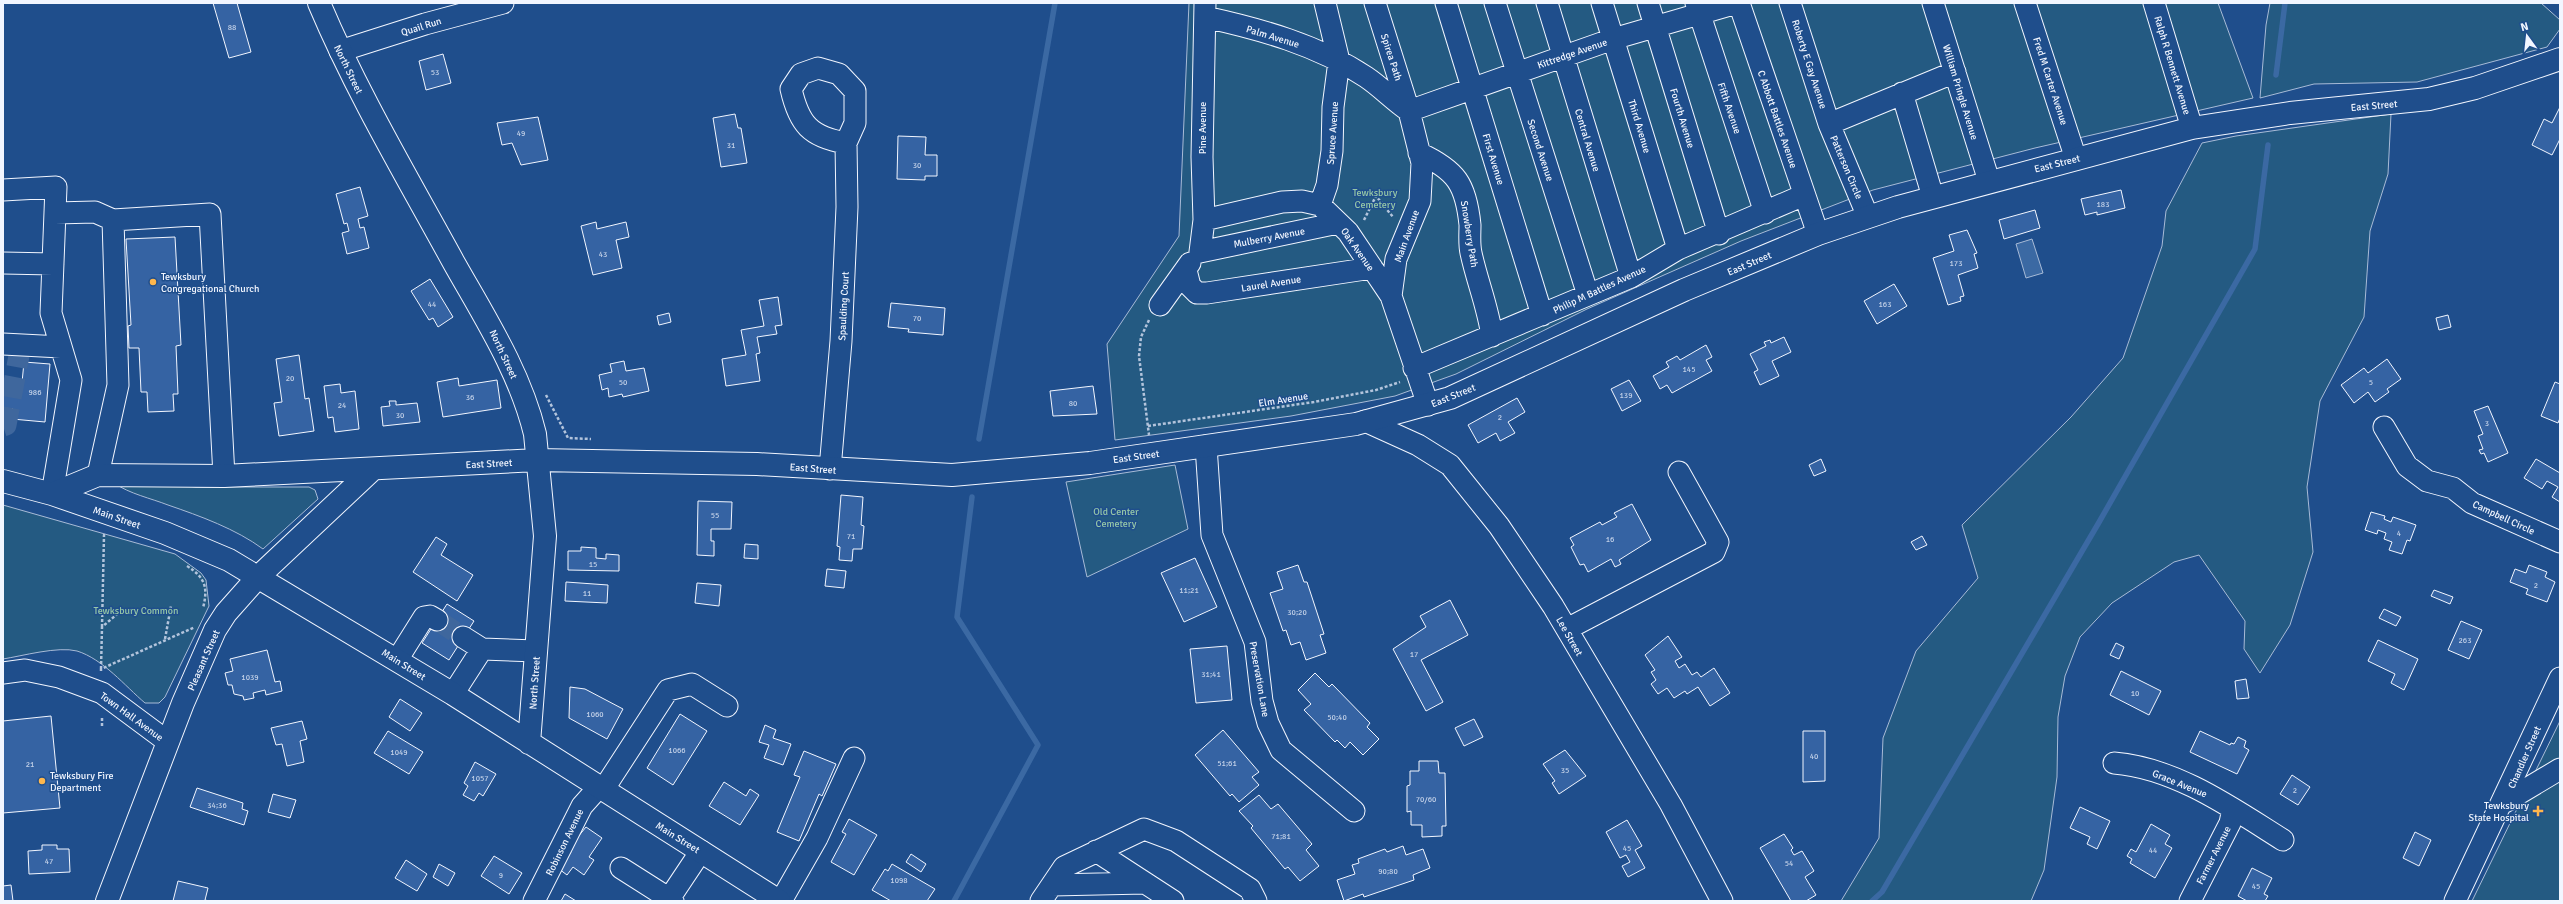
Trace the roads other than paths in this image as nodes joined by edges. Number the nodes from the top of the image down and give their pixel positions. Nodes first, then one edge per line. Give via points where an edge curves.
1 (319, 3) edge
2 (503, 3) edge
3 (1325, 3) edge
4 (1374, 3) edge
5 (1446, 3) edge
6 (1495, 3) edge
7 (1546, 3) edge
8 (1602, 3) edge
9 (1648, 3) edge
10 (1738, 3) edge
11 (1790, 3) edge
12 (1933, 3) edge
13 (2025, 3) edge
14 (2154, 3) edge
15 (1697, 9) edge
16 (1205, 10) edge
17 (1656, 28) junction
18 (1613, 39) junction
19 (340, 52) junction
20 (1563, 57) junction
21 (2560, 59) edge
22 (1339, 61) junction
23 (1515, 72) junction
24 (1955, 72) junction
25 (1472, 88) junction
26 (1902, 93) junction
27 (1409, 111) junction
28 (1829, 124) junction
29 (2192, 128) junction
30 (846, 143) dead end
31 (1419, 153) junction
32 (2076, 159) junction
33 (1989, 181) junction
34 (3, 190) edge
35 (1804, 195) junction
36 (1933, 196) junction
37 (1320, 205) junction
38 (55, 212) junction
39 (1765, 213) junction
40 (1868, 217) junction
41 (113, 220) junction
42 (1204, 220) junction
43 (1338, 223) junction
44 (1718, 234) junction
45 (1818, 234) junction
46 (1678, 249) junction
47 (1200, 252) junction
48 (3, 264) edge
49 (53, 264) junction
50 (1372, 268) junction
51 (1186, 270) junction
52 (1631, 277) junction
53 (1391, 296) junction
54 (1588, 296) junction
55 (1160, 305) road end
56 (1542, 315) junction
57 (1492, 336) junction
58 (3, 344) edge
59 (61, 347) junction
60 (1416, 372) junction
61 (1428, 405) junction
62 (1365, 421) junction
63 (2384, 427) dead end
64 (1206, 446) junction
65 (537, 460) junction
66 (372, 469) junction
67 (830, 469) junction
68 (1679, 472) dead end
69 (98, 475) junction
70 (224, 476) junction
71 (3, 481) edge
72 (52, 494) junction
73 (2560, 542) edge
74 (258, 577) junction
75 (437, 620) tunnel mouth
76 (1566, 629) junction
77 (464, 637) tunnel mouth
78 (482, 648) junction
79 (536, 651) junction
80 (397, 660) junction
81 (3, 673) edge
82 (2560, 678) edge
83 (453, 694) junction
84 (727, 706) dead end
85 (168, 742) junction
86 (529, 743) junction
87 (854, 758) dead end
88 (2114, 763) dead end
89 (2560, 769) edge
90 (601, 788) junction
91 (2503, 803) junction
92 (2233, 809) junction
93 (1354, 811) dead end
94 (2283, 840) dead end
95 (700, 851) junction
96 (1096, 851) junction
97 (621, 868) dead end
98 (1145, 883) junction
99 (1046, 893) edge
100 (671, 900) edge
101 (107, 901) edge
102 (534, 901) edge
103 (780, 901) edge
104 (1173, 901) edge
105 (1256, 901) edge
106 (1722, 901) edge
107 (2190, 901) edge
108 (2456, 901) edge

1 - 19 main road, North Street
2 - 19 street, Quail Run via 425,24
3 - 22 street
4 - 27 street, Spirea Path
5 - 25 street, First Avenue
6 - 23 street, Second Avenue
7 - 20 street, Central Avenue
8 - 18 street, Third Avenue
9 - 17 street, Fourth Avenue
10 - 15 street, Kittredge Avenue
10 - 35 street, C Abbott Battles Avenue
11 - 28 street, Roberty E Gay Avenue
12 - 24 street, William Pringle Avenue
13 - 32 street, Fred M Carter Avenue
14 - 29 street, Ralph R Bennett Avenue
15 - 17 street, Kittredge Avenue
15 - 39 street, Fifth Avenue
16 - 22 street, Palm Avenue via 1235,24 1305,46
16 - 42 street, Pine Avenue via 1202,104
17 - 18 street, Kittredge Avenue
17 - 44 street, Fourth Avenue
18 - 20 street, Kittredge Avenue
18 - 46 street, Third Avenue
19 - 65 main road, North Street via 497,336 531,418
20 - 23 street, Kittredge Avenue
20 - 52 street, Central Avenue
21 - 29 main road, East Street via 2475,88 2429,99 2380,106 2290,113
22 - 27 street, Palm Avenue via 1366,77
22 - 37 street, Spruce Avenue via 1333,107 1332,151 1327,186
23 - 25 street, Kittredge Avenue
23 - 54 street, Second Avenue
24 - 26 street, Patterson Circle
24 - 33 street, William Pringle Avenue
25 - 27 street, Kittredge Avenue
25 - 56 street, First Avenue
26 - 28 street, Patterson Circle
26 - 36 street
27 - 31 street, Main Avenue
28 - 40 street, Patterson Circle
29 - 32 main road, East Street
30 - 67 street, Spaulding Court via 848,207 842,325
31 - 53 street, Main Avenue via 1422,163 1420,201 1396,259
31 - 57 street, Snowberry Path via 1451,170 1462,189 1468,210 1470,251 1488,309
32 - 33 main road, East Street
33 - 36 main road, East Street
34 - 38 street via 56,187
35 - 39 street, Philip M Battles Avenue
35 - 45 street, C Abbott Battles Avenue
36 - 40 main road, East Street
37 - 42 street via 1302,201 1282,202
37 - 43 street, Oak Avenue
38 - 41 street via 95,212
38 - 49 street
39 - 44 street, Philip M Battles Avenue
40 - 45 main road, East Street
41 - 69 street via 118,385
41 - 70 street via 210,214
42 - 47 street, Pine Avenue
43 - 47 street, Mulberry Avenue
43 - 50 street, Oak Avenue
44 - 46 street, Philip M Battles Avenue
45 - 61 main road, East Street via 1684,290 1450,398
46 - 52 street, Philip M Battles Avenue
47 - 51 street
48 - 49 street
49 - 59 street via 50,313
50 - 51 street, Laurel Avenue via 1207,293 1197,293 1190,286
50 - 53 street, Oak Avenue
51 - 55 street
52 - 54 street, Philip M Battles Avenue
53 - 60 street, Main Avenue
54 - 56 street, Philip M Battles Avenue
56 - 57 street, Philip M Battles Avenue
57 - 60 street, Philip M Battles Avenue
58 - 59 street
59 - 72 street via 71,380
60 - 61 street, Main Avenue
61 - 62 main road, East Street
62 - 64 main road, East Street
62 - 76 street, Lee Street via 1418,445 1450,465 1530,569
63 - 73 street, Campbell Circle via 2407,466 2427,481 2453,488 2472,503
64 - 67 main road, East Street via 1090,463 988,473 945,475
64 - 93 street, Preservation Lane via 1212,534 1255,642 1262,701 1268,723 1281,750
65 - 66 main road, East Street
65 - 67 main road, East Street via 757,464
65 - 79 main road, North Street via 545,536
66 - 70 main road, East Street
66 - 74 main road, Pleasant Street
68 - 76 street via 1718,542 1714,552
69 - 70 main road, East Street
69 - 72 main road
71 - 72 main road, Main Street
72 - 74 main road, Main Street via 166,533 229,560
74 - 80 main road, Main Street
74 - 85 main road, Pleasant Street via 226,613 216,630
75 - 80 street via 430,616 424,617
76 - 106 street, Lee Street via 1671,805
77 - 78 street
78 - 79 street
78 - 83 street
79 - 86 main road, North Street
80 - 83 main road, Main Street
81 - 85 street, Town Hall Avenue via 25,670 59,676 102,692
82 - 91 street, Chandler Street
83 - 86 main road, Main Street
84 - 90 street, Robinson Avenue via 692,684 668,690
85 - 101 main road, Pleasant Street
86 - 90 main road, Main Street
87 - 103 street via 817,838
88 - 92 street, Grace Avenue via 2133,765 2160,774 2202,791
89 - 91 street
90 - 95 main road, Main Street
90 - 102 street, Robinson Avenue via 582,806
91 - 108 street, Chandler Street
92 - 94 street, Grace Avenue
92 - 107 street, Farmer Avenue via 2230,822
95 - 100 street
95 - 103 main road, Main Street
96 - 98 street
96 - 99 street via 1064,867
96 - 105 street via 1144,829 1176,841 1250,889
97 - 100 street
98 - 99 street
98 - 104 street

